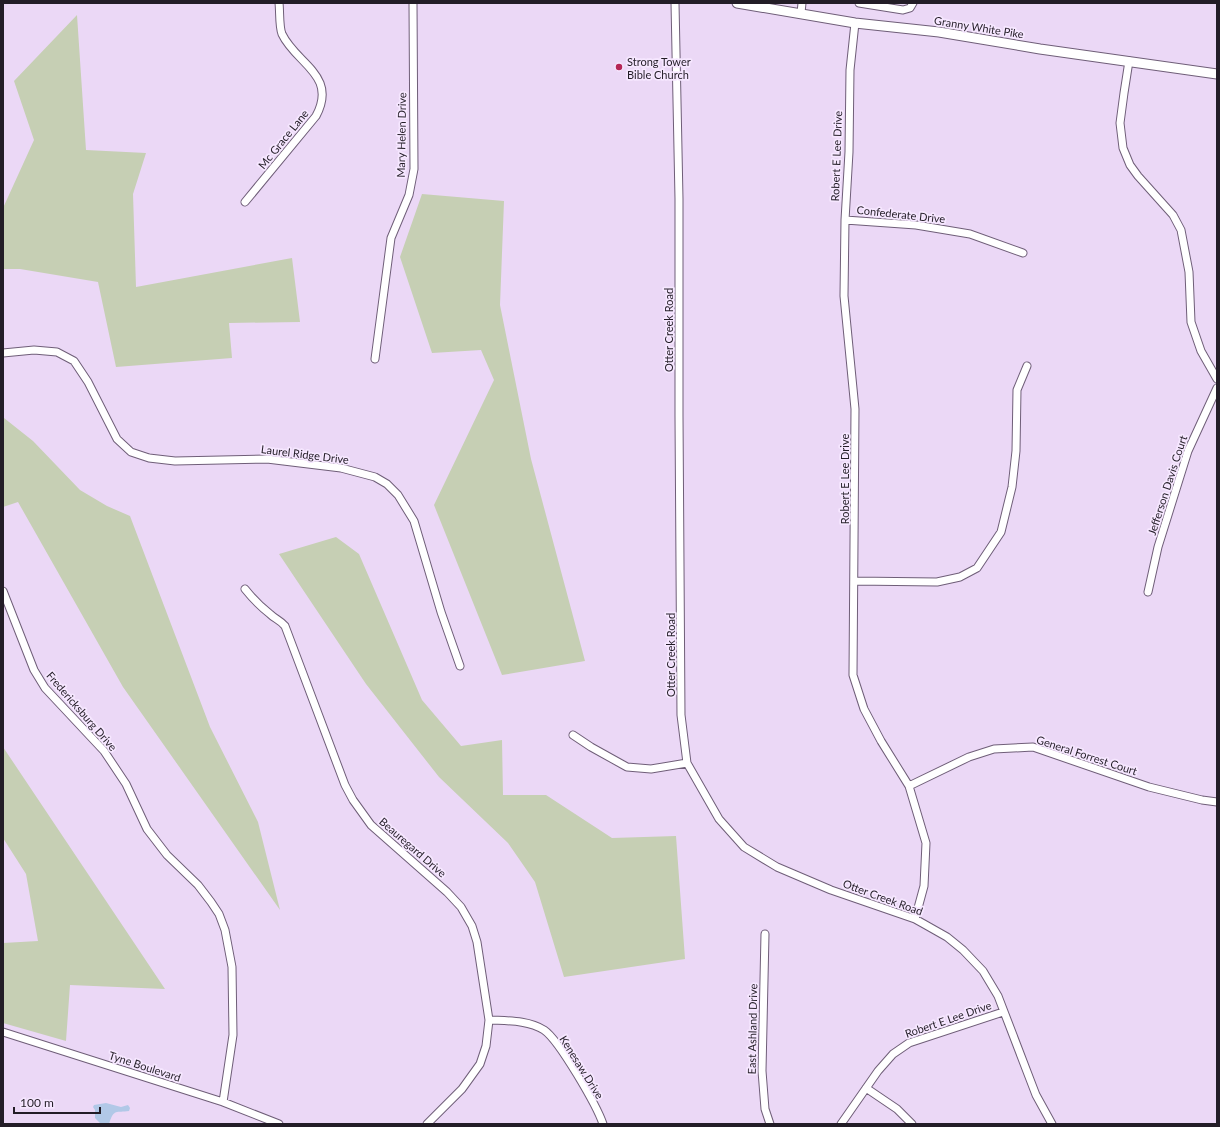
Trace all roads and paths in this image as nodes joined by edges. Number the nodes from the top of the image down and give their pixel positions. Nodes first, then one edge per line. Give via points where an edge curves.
1 (279, 3) edge
2 (413, 3) edge
3 (675, 3) edge
4 (737, 3) edge
5 (802, 3) edge
6 (859, 3) edge
7 (913, 3) edge
8 (801, 13) junction
9 (855, 23) junction
10 (1130, 61) junction
11 (1217, 74) edge
12 (245, 202) dead end
13 (845, 220) junction
14 (1023, 253) dead end
15 (3, 353) edge
16 (375, 359) dead end
17 (1027, 366) dead end
18 (1217, 379) edge
19 (1217, 388) edge
20 (854, 581) junction
21 (245, 589) dead end
22 (3, 591) edge
23 (1148, 592) dead end
24 (460, 666) dead end
25 (573, 735) dead end
26 (687, 763) junction
27 (908, 786) junction
28 (1217, 802) edge
29 (915, 919) junction
30 (765, 934) dead end
31 (1003, 1012) junction
32 (489, 1020) junction
33 (3, 1032) edge
34 (866, 1088) junction
35 (223, 1102) junction
36 (279, 1124) edge
37 (427, 1124) edge
38 (603, 1124) edge
39 (770, 1124) edge
40 (841, 1124) edge
41 (912, 1124) edge
42 (1052, 1124) edge

1 - 12 street, Mc Grace Lane via 281,33 313,72 322,87 323,97 316,116
2 - 16 street, Mary Helen Drive via 414,169 409,195 391,238
3 - 26 street, Otter Creek Road via 680,199 681,709
4 - 8 main road, Granny White Pike
5 - 8 street
6 - 7 street via 903,10 910,8
8 - 9 main road, Granny White Pike
9 - 10 main road, Granny White Pike via 939,32
9 - 13 street, Robert E Lee Drive
10 - 11 main road, Granny White Pike
10 - 18 street via 1120,123 1123,148 1130,165 1173,215 1180,230 1189,272 1191,322 1201,350
13 - 14 street, Confederate Drive via 916,225 970,234
13 - 20 street, Robert E Lee Drive via 844,296 855,410
15 - 24 street, Laurel Ridge Drive via 34,350 57,352 74,362 88,382 117,439 131,452 149,458 175,461 267,459 341,468 375,477 387,484 398,495 414,521 440,612
17 - 20 street via 1017,390 1014,472 1001,532 977,568 960,577 937,582
19 - 23 street, Jefferson Davis Court via 1188,451 1158,547
20 - 27 street, Robert E Lee Drive via 853,675 864,709
21 - 32 street, Beauregard Drive via 257,604 285,626 353,800 371,825 461,906 478,942
22 - 35 street, Fredericksburg Drive via 34,670 45,688 104,751 126,784 147,829 167,855 198,885 219,914 225,930 232,967 233,1035
25 - 26 street via 627,767 651,769
26 - 29 street, Otter Creek Road via 719,819 744,847 774,866 831,890
27 - 28 street, General Forrest Court via 969,757 994,750 1033,747 1149,787
27 - 29 street, Robert E Lee Drive via 926,843 924,886
29 - 31 street, Otter Creek Road via 947,937 983,971 998,996
30 - 39 street, East Ashland Drive via 762,1071 765,1108
31 - 34 street, Robert E Lee Drive via 909,1043 893,1054
31 - 42 street, Otter Creek Road via 1036,1095
32 - 37 street, Beauregard Drive via 486,1046 480,1064 462,1089
32 - 38 street, Kenesaw Drive via 529,1024 544,1031 558,1045
33 - 35 street, Tyne Boulevard
34 - 40 street, Robert E Lee Drive
34 - 41 street via 897,1109
35 - 36 street, Tyne Boulevard

